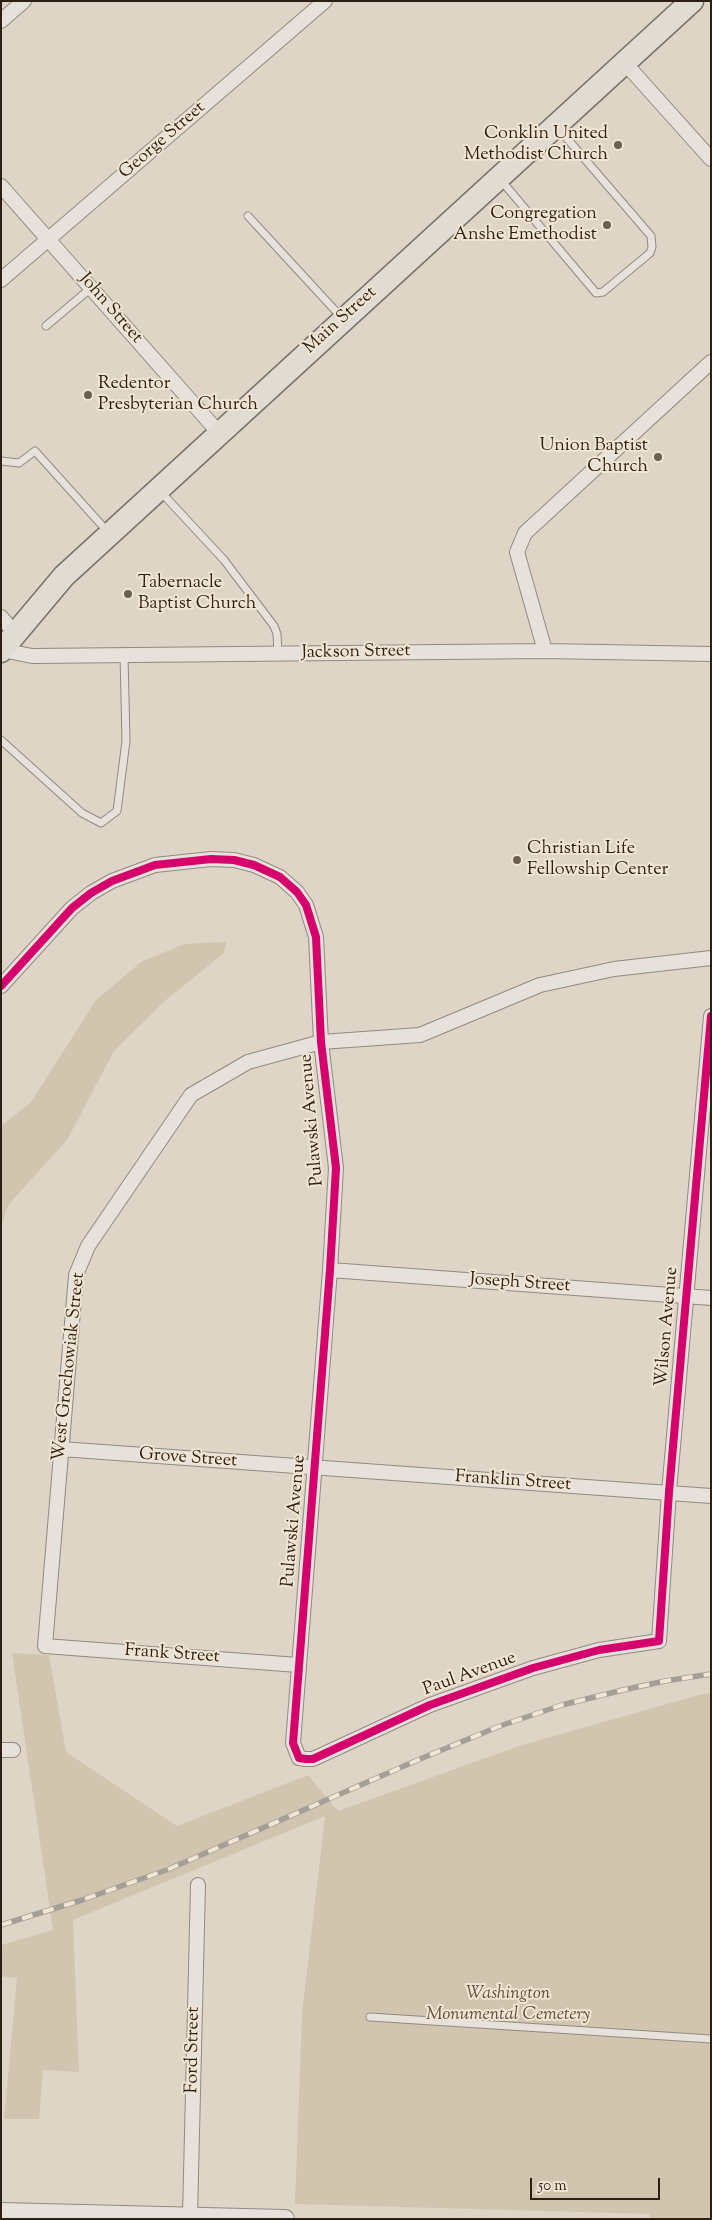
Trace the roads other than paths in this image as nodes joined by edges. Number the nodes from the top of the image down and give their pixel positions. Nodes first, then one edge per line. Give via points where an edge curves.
1 (24, 1) edge
2 (325, 1) edge
3 (692, 1) edge
4 (1, 21) edge
5 (624, 62) junction
6 (556, 124) junction
7 (711, 159) edge
8 (498, 177) junction
9 (1, 186) edge
10 (248, 216) dead end
11 (49, 240) junction
12 (1, 280) edge
13 (91, 288) junction
14 (343, 319) junction
15 (46, 326) dead end
16 (708, 368) edge
17 (219, 433) junction
18 (1, 461) edge
19 (158, 489) junction
20 (109, 534) junction
21 (8, 625) edge
22 (1, 651) edge
23 (546, 651) junction
24 (278, 654) junction
25 (711, 654) edge
26 (124, 655) junction
27 (1, 740) edge
28 (711, 958) edge
29 (1, 986) edge
30 (711, 1016) edge
31 (322, 1042) junction
32 (706, 1101) edge
33 (330, 1270) junction
34 (685, 1297) junction
35 (711, 1298) edge
36 (61, 1449) junction
37 (315, 1468) junction
38 (669, 1492) junction
39 (711, 1496) edge
40 (659, 1641) joint
41 (45, 1646) joint
42 (298, 1665) junction
43 (299, 1758) joint
44 (198, 1885) dead end
45 (370, 2017) dead end
46 (711, 2039) edge
47 (1, 2212) edge
48 (190, 2216) junction
49 (285, 2219) edge

1 - 4 street
2 - 11 street, George Street
3 - 5 main road, Main Street
5 - 6 main road, Main Street
5 - 7 street
6 - 8 main road, Main Street
6 - 8 lane via 651,236 650,253 603,292 596,293
8 - 14 main road, Main Street
9 - 11 street, John Street
10 - 14 lane
11 - 12 street, George Street
11 - 13 street, John Street
13 - 15 lane
13 - 17 street, John Street
14 - 17 main road, Main Street
16 - 23 street via 525,532 517,552
17 - 19 main road, Main Street
18 - 20 lane via 19,463 35,450
19 - 20 main road, Main Street
19 - 24 lane via 224,560 274,626
20 - 21 main road, Main Street
21 - 22 main road, Main Street
22 - 26 street, Jackson Street via 32,656
23 - 24 street, Jackson Street
23 - 25 street, Jackson Street
24 - 26 street, Jackson Street
26 - 27 lane via 126,741 117,811 101,823 82,813
28 - 31 street, West Grochowiak Street via 614,968 540,986 420,1035
29 - 31 street, Pulawski Avenue via 72,908 112,881 155,865 234,860 280,877 306,905 316,937
30 - 32 street, Wilson Avenue
31 - 33 street, Pulawski Avenue via 336,1168
31 - 36 street, West Grochowiak Street via 248,1062 191,1095 88,1246 76,1275
32 - 34 street, Wilson Avenue
33 - 34 street, Joseph Street
33 - 37 street, Pulawski Avenue
34 - 35 street, Joseph Street
34 - 38 street, Wilson Avenue
36 - 37 street, Grove Street
36 - 41 street, West Grochowiak Street
37 - 38 street, Franklin Street
37 - 42 street, Pulawski Avenue
38 - 39 street, Franklin Street
38 - 40 street, Wilson Avenue
40 - 43 street, Paul Avenue via 599,1650 533,1668 430,1705 313,1759
41 - 42 street, Frank Street
42 - 43 street, Pulawski Avenue via 292,1743
44 - 48 street, Ford Street
45 - 46 lane
47 - 48 street
48 - 49 street

